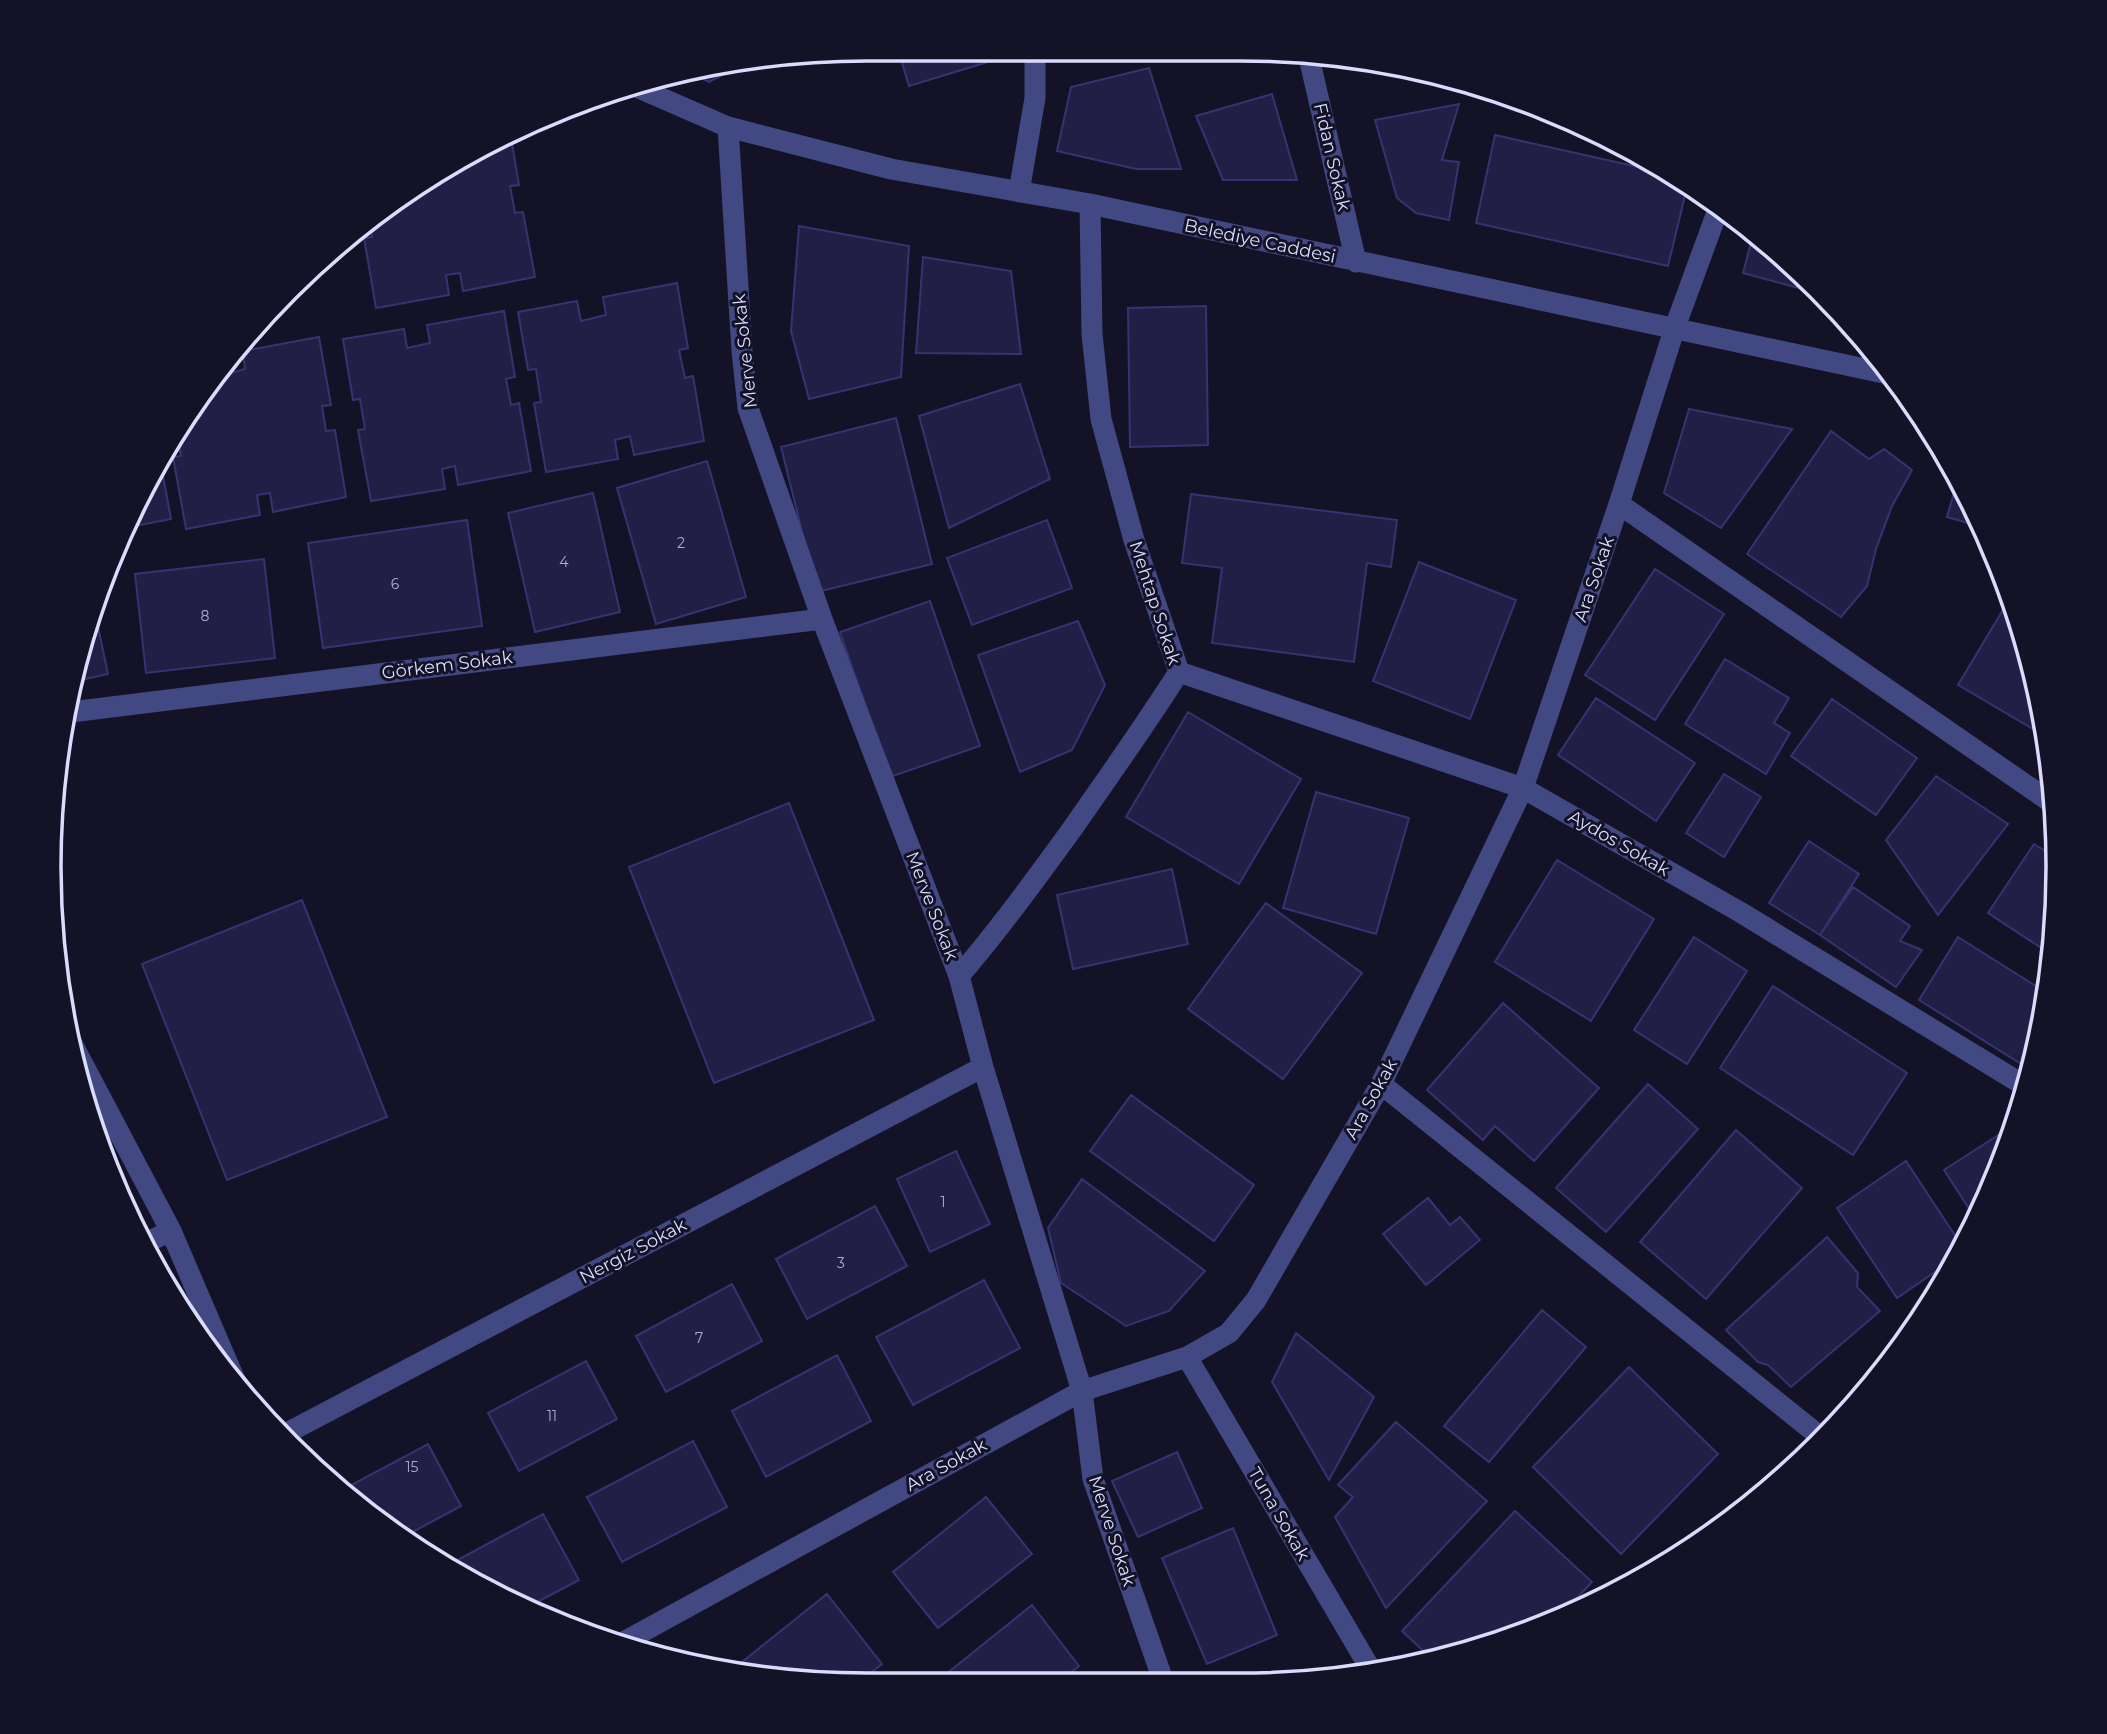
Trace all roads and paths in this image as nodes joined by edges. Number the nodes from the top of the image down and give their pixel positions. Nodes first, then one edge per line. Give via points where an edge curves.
1 (1035, 61) edge
2 (1311, 65) edge
3 (648, 92) edge
4 (728, 127) junction
5 (1019, 192) junction
6 (1090, 204) junction
7 (1715, 217) edge
8 (1356, 262) junction
9 (1675, 327) junction
10 (1875, 371) edge
11 (1619, 505) junction
12 (822, 619) junction
13 (1179, 672) junction
14 (77, 711) edge
15 (1523, 788) junction
16 (2042, 796) edge
17 (959, 976) junction
18 (983, 1067) junction
19 (89, 1075) edge
20 (2017, 1081) edge
21 (1381, 1084) junction
22 (171, 1231) junction
23 (153, 1239) edge
24 (222, 1349) edge
25 (1188, 1357) junction
26 (1082, 1391) junction
27 (291, 1431) edge
28 (1815, 1432) edge
29 (632, 1637) edge
30 (1366, 1662) edge
31 (1154, 1673) edge

1 - 5 street via 1035,98
2 - 8 street, Fidan Sokak
3 - 4 street, Belediye Caddesi
4 - 5 street, Belediye Caddesi via 891,169
4 - 12 street, Merve Sokak via 748,408
5 - 6 street, Belediye Caddesi
6 - 8 street, Belediye Caddesi
6 - 13 street, Mehtap Sokak via 1092,334 1101,419 1134,540
7 - 9 street, Ara Sokak
8 - 9 street, Belediye Caddesi
9 - 10 street, Belediye Caddesi
9 - 11 street, Ara Sokak
11 - 15 street, Ara Sokak
11 - 16 street
12 - 14 street, Görkem Sokak
12 - 17 street, Merve Sokak
13 - 15 street, Aydos Sokak
13 - 17 street, Mehtap Sokak via 1023,897
15 - 20 street, Aydos Sokak via 1740,912
15 - 21 street, Ara Sokak
17 - 18 street, Merve Sokak
18 - 26 street, Merve Sokak
18 - 27 street, Nergiz Sokak
19 - 22 street
21 - 25 street, Ara Sokak via 1256,1300 1229,1334
21 - 28 street
22 - 23 street
22 - 24 street
25 - 26 street, Ara Sokak
25 - 30 street, Tuna Sokak
26 - 29 street, Ara Sokak
26 - 31 street, Merve Sokak via 1093,1479

